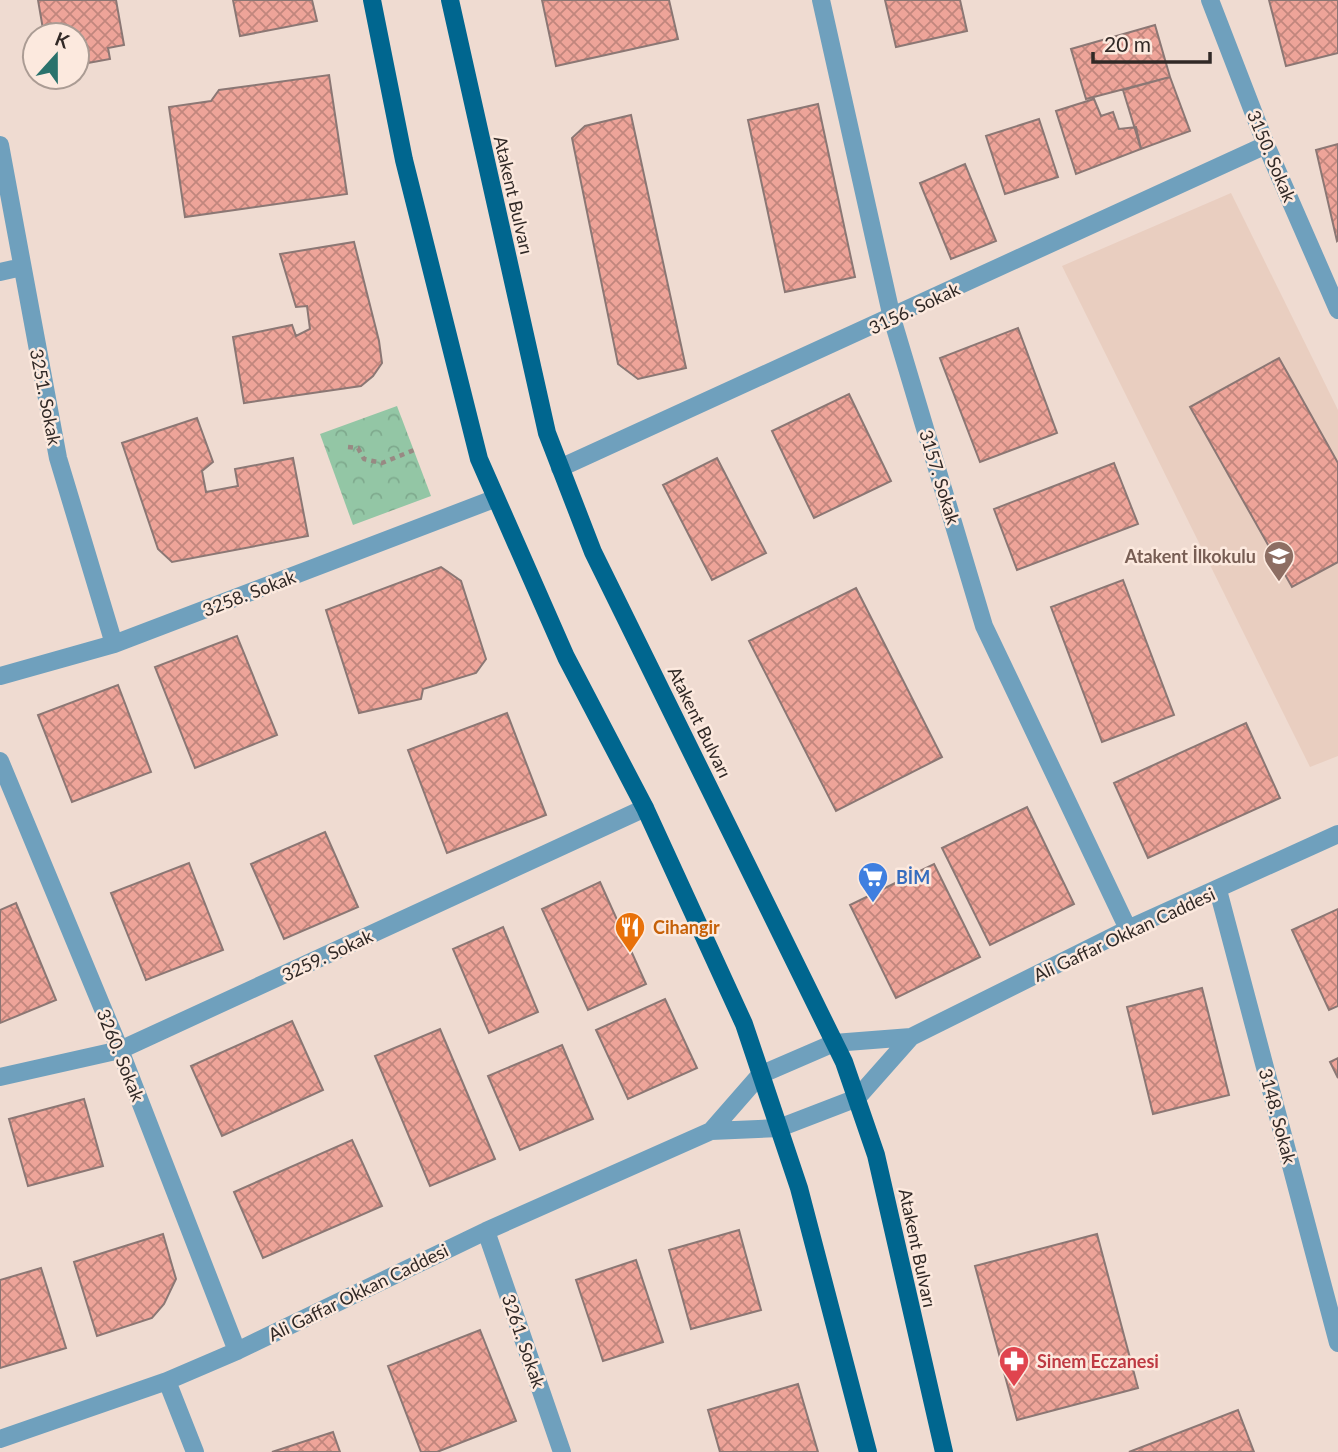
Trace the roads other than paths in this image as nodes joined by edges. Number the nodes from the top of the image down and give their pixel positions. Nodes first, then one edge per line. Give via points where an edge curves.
1 (372, 0) edge
2 (450, 0) edge
3 (821, 0) edge
4 (1210, 0) edge
5 (0, 145) edge
6 (1266, 145) junction
7 (22, 267) junction
8 (0, 272) edge
9 (1332, 282) edge
10 (1338, 310) edge
11 (892, 318) junction
12 (561, 468) junction
13 (494, 499) junction
14 (114, 645) junction
15 (0, 676) edge
16 (0, 761) edge
17 (645, 808) junction
18 (1338, 834) edge
19 (1218, 890) junction
20 (1128, 929) junction
21 (911, 1037) junction
22 (834, 1043) junction
23 (120, 1050) junction
24 (760, 1075) junction
25 (0, 1077) edge
26 (857, 1098) junction
27 (779, 1128) junction
28 (711, 1131) junction
29 (486, 1231) junction
30 (1338, 1343) edge
31 (237, 1351) junction
32 (167, 1381) junction
33 (0, 1439) edge
34 (195, 1452) edge
35 (562, 1452) edge
36 (868, 1452) edge
37 (944, 1452) edge

1 - 13 main road via 408,173 479,459
2 - 12 main road, Atakent Bulvarı via 547,433
3 - 11 street, 3157. Sokak
4 - 6 street, 3150. Sokak
5 - 7 street, 3251. Sokak
6 - 9 street, 3150. Sokak
6 - 11 street, 3156. Sokak
7 - 8 street
7 - 14 street, 3251. Sokak via 58,458
9 - 10 street, 3150. Sokak
11 - 12 street, 3156. Sokak
11 - 20 street, 3157. Sokak via 984,626
12 - 22 main road, Atakent Bulvarı via 593,552
13 - 14 street, 3258. Sokak
13 - 17 main road via 566,657
14 - 15 street, 3258. Sokak
16 - 23 street, 3260. Sokak
17 - 23 street, 3259. Sokak
17 - 24 main road via 744,1024
18 - 19 street, Ali Gaffar Okkan Caddesi
19 - 20 street, Ali Gaffar Okkan Caddesi
19 - 30 street, 3148. Sokak
20 - 21 street, Ali Gaffar Okkan Caddesi
21 - 22 street, Ali Gaffar Okkan Caddesi
21 - 26 street, Ali Gaffar Okkan Caddesi
22 - 24 street, Ali Gaffar Okkan Caddesi
22 - 26 main road, Atakent Bulvarı
23 - 25 street, 3259. Sokak
23 - 31 street, 3260. Sokak
24 - 27 main road
24 - 28 street, Ali Gaffar Okkan Caddesi
26 - 27 street, Ali Gaffar Okkan Caddesi
26 - 37 main road, Atakent Bulvarı via 876,1155
27 - 28 street, Ali Gaffar Okkan Caddesi
27 - 36 main road
28 - 29 street, Ali Gaffar Okkan Caddesi
29 - 31 street, Ali Gaffar Okkan Caddesi
29 - 35 street, 3261. Sokak
31 - 32 street, Ali Gaffar Okkan Caddesi
32 - 33 street, Ali Gaffar Okkan Caddesi
32 - 34 street

